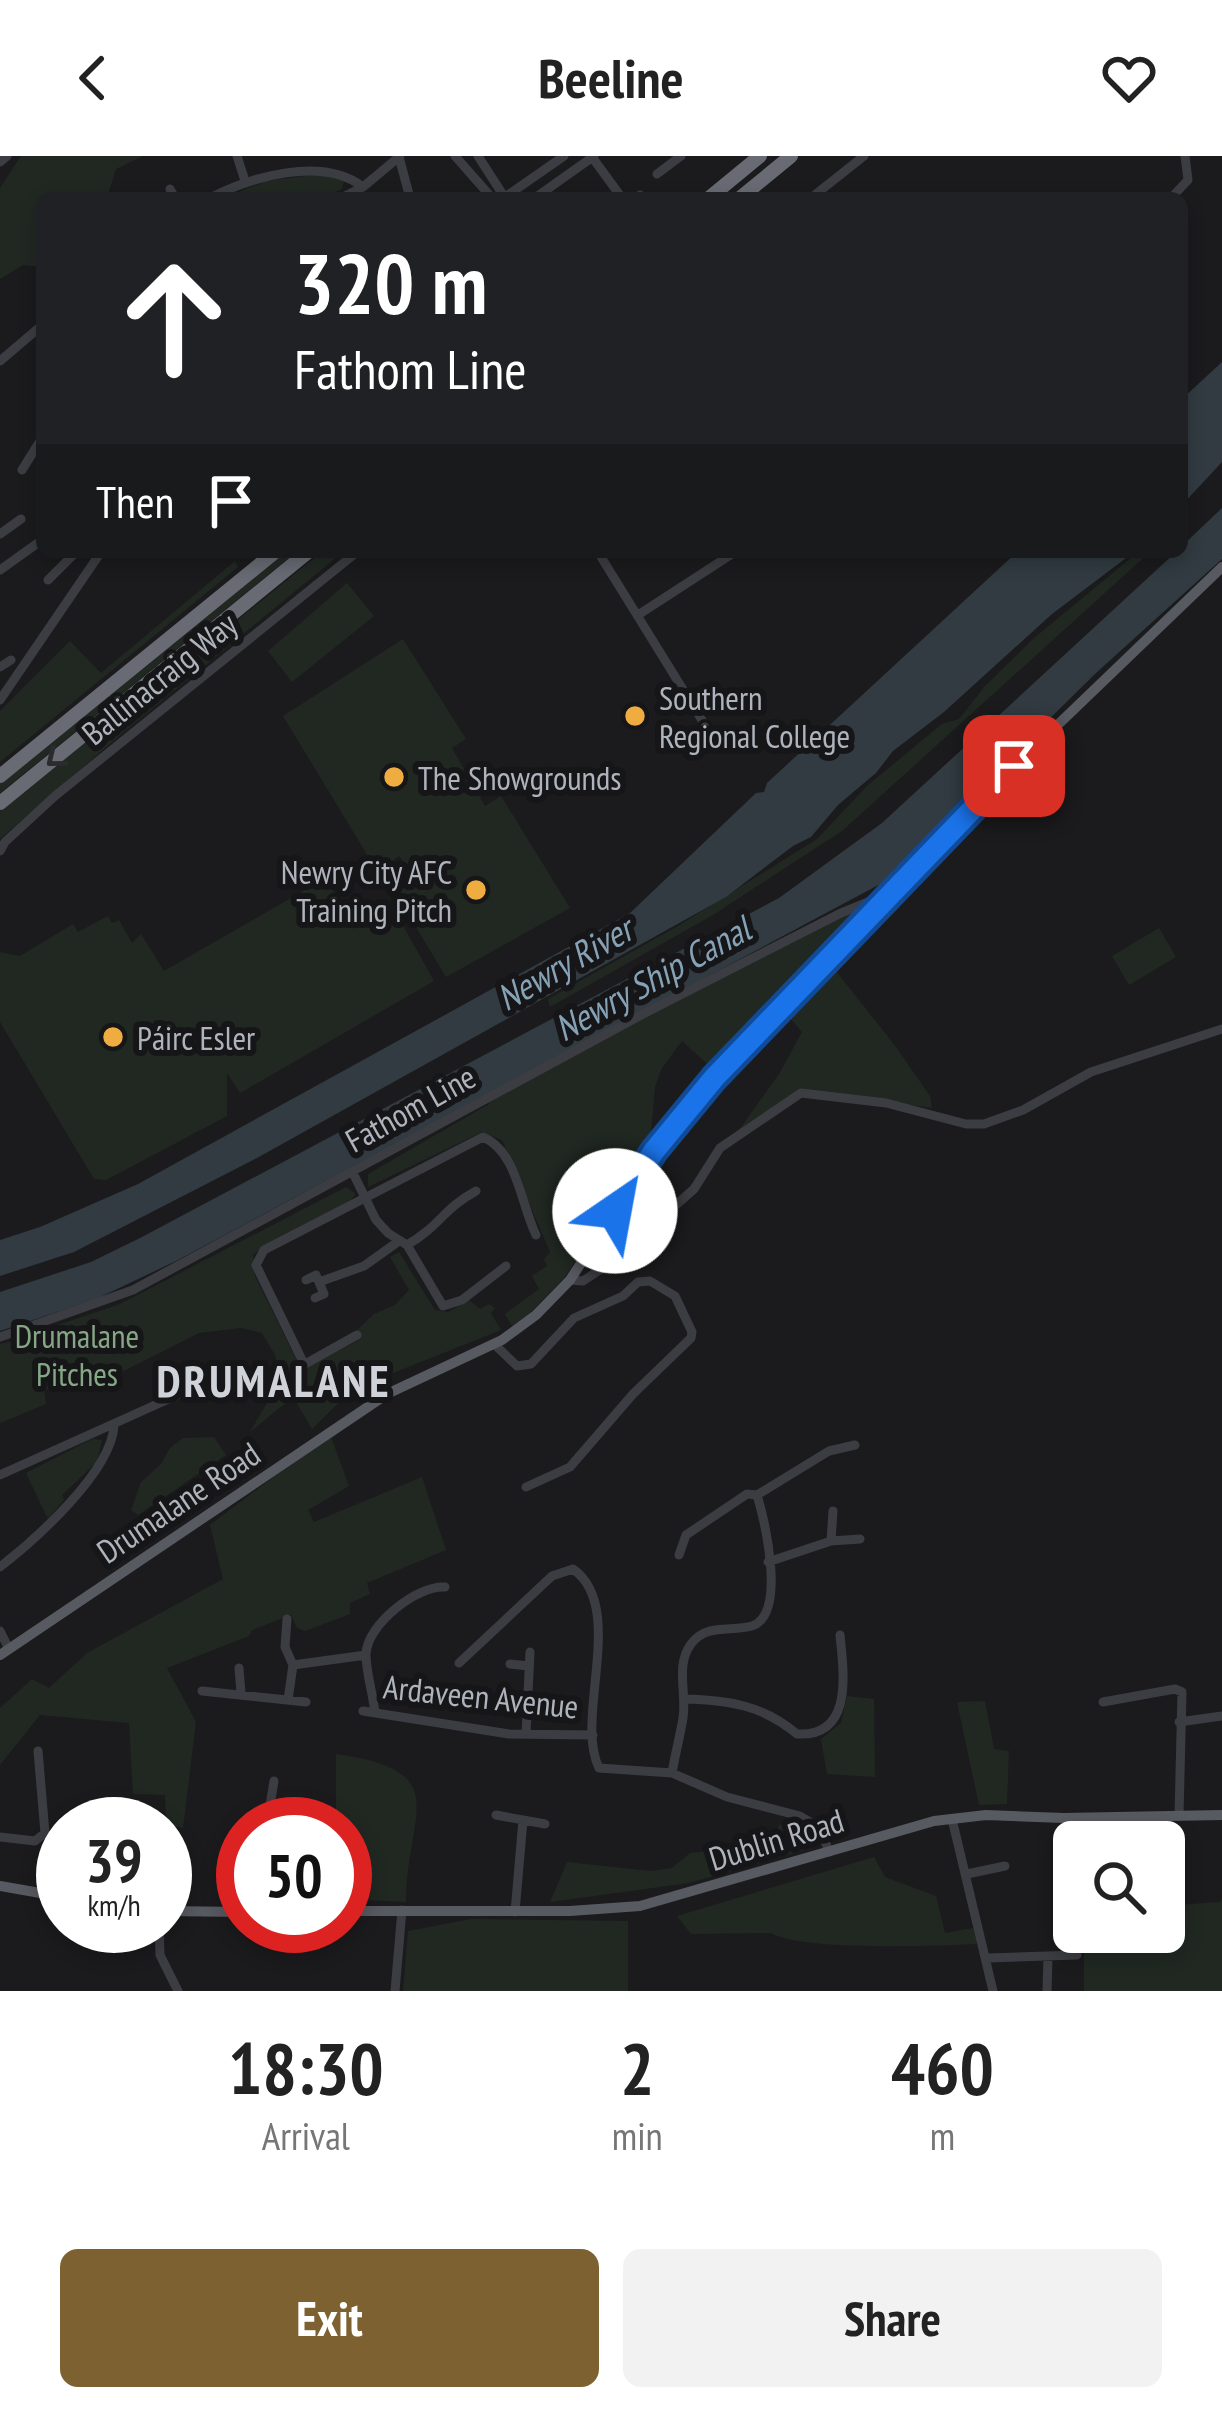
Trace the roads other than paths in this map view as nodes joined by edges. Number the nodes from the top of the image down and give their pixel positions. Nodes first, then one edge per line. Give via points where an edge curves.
1 (7, 156) edge
2 (237, 156) edge
3 (280, 156) edge
4 (399, 156) edge
5 (455, 156) edge
6 (564, 156) edge
7 (760, 156) edge
8 (791, 156) edge
9 (864, 156) edge
10 (1185, 156) edge
11 (482, 157) edge
12 (593, 157) edge
13 (674, 158) edge
14 (0, 162) edge
15 (283, 172) junction
16 (657, 174) dead end
17 (244, 181) junction
18 (363, 187) junction
19 (222, 192) edge
20 (353, 192) edge
21 (408, 192) edge
22 (487, 192) edge
23 (502, 192) edge
24 (513, 192) edge
25 (543, 192) edge
26 (618, 192) edge
27 (716, 192) edge
28 (747, 192) edge
29 (819, 192) edge
30 (1177, 192) edge
31 (36, 330) edge
32 (0, 361) edge
33 (36, 448) edge
34 (22, 470) dead end
35 (21, 519) dead end
36 (0, 534) edge
37 (36, 544) edge
38 (71, 558) edge
39 (97, 558) edge
40 (268, 558) edge
41 (301, 558) edge
42 (350, 558) edge
43 (602, 558) edge
44 (726, 558) edge
45 (1222, 567) edge
46 (0, 570) edge
47 (59, 571) junction
48 (48, 580) dead end
49 (79, 585) junction
50 (638, 615) junction
51 (11, 660) dead end
52 (0, 667) edge
53 (2, 691) edge
54 (713, 738) dead end
55 (0, 776) edge
56 (0, 803) edge
57 (0, 851) edge
58 (888, 894) junction
59 (841, 913) junction
60 (856, 930) junction
61 (1222, 1029) edge
62 (352, 1171) junction
63 (476, 1191) dead end
64 (365, 1199) junction
65 (518, 1232) dead end
66 (403, 1243) junction
67 (506, 1265) dead end
68 (306, 1280) dead end
69 (570, 1280) junction
70 (319, 1282) junction
71 (315, 1298) dead end
72 (357, 1335) dead end
73 (0, 1337) edge
74 (494, 1344) junction
75 (233, 1370) dead end
76 (114, 1426) junction
77 (855, 1445) dead end
78 (0, 1475) edge
79 (526, 1487) dead end
80 (757, 1495) junction
81 (833, 1511) dead end
82 (860, 1539) dead end
83 (832, 1541) junction
84 (679, 1555) dead end
85 (593, 1562) dead end
86 (768, 1562) junction
87 (0, 1567) edge
88 (580, 1573) junction
89 (445, 1587) dead end
90 (287, 1619) dead end
91 (0, 1631) edge
92 (840, 1635) dead end
93 (4, 1652) edge
94 (530, 1652) dead end
95 (366, 1655) junction
96 (459, 1663) dead end
97 (510, 1664) dead end
98 (293, 1665) junction
99 (529, 1666) junction
100 (239, 1668) dead end
101 (202, 1691) dead end
102 (241, 1694) junction
103 (684, 1699) junction
104 (289, 1700) junction
105 (306, 1702) dead end
106 (1103, 1702) dead end
107 (1222, 1716) edge
108 (1179, 1722) junction
109 (526, 1734) junction
110 (593, 1735) junction
111 (38, 1751) dead end
112 (672, 1773) junction
113 (274, 1781) dead end
114 (271, 1797) edge
115 (496, 1815) dead end
116 (1222, 1815) edge
117 (1179, 1816) junction
118 (952, 1819) junction
119 (523, 1820) junction
120 (545, 1824) dead end
121 (0, 1838) edge
122 (829, 1852) junction
123 (1005, 1866) dead end
124 (967, 1874) junction
125 (0, 1886) edge
126 (36, 1893) edge
127 (402, 1910) junction
128 (372, 1911) edge
129 (514, 1912) junction
130 (160, 1953) edge
131 (1078, 1955) dead end
132 (988, 1958) junction
133 (1048, 1958) junction
134 (178, 1991) edge
135 (395, 1991) edge
136 (993, 1991) edge
137 (1047, 1991) edge

1 - 14 street
2 - 17 street
3 - 15 street
4 - 18 street
4 - 21 street
5 - 22 street
6 - 24 street
7 - 27 highway
8 - 28 highway
9 - 29 street
10 - 30 street via 1188,180
11 - 23 street
12 - 25 street
12 - 26 street
13 - 16 street
15 - 17 street
15 - 18 street via 331,167
17 - 19 street
18 - 20 street
31 - 32 street
33 - 34 street
35 - 36 street
37 - 46 street
38 - 47 street
39 - 49 street
40 - 55 highway
41 -> 56 highway
42 - 57 street, Ballinacraig Way via 55,796
43 - 50 street
44 - 50 street
45 - 58 main road, Fathom Line
47 - 48 street
47 - 49 street
49 - 53 street
50 - 54 street
51 - 52 street
58 - 59 street, Fathom Line
58 - 60 main road, Drumalane Road
59 - 60 street
59 - 62 street, Fathom Line
60 - 69 main road, Drumalane Road via 685,1111
61 - 69 street via 1091,1072 984,1124 801,1093 720,1148 694,1189 610,1263 583,1281
62 - 64 street
62 - 73 street, Fathom Line via 109,1301
63 - 66 street via 448,1207 439,1226
64 - 65 street via 489,1138 534,1230
64 - 66 street
64 - 72 street via 265,1250 256,1265 301,1366
66 - 67 street via 443,1306
66 - 70 street
68 - 70 street via 316,1275
69 - 74 main road, Drumalane Road
70 - 71 street via 325,1294
74 - 79 street via 517,1366 531,1364 574,1318 650,1281 675,1296 692,1332 570,1467
74 - 93 main road, Drumalane Road via 387,1394
75 - 76 street
76 - 78 street
76 - 87 street via 91,1474
77 - 80 street via 829,1451
80 - 84 street via 686,1535
80 - 86 street
81 - 83 street
82 - 83 street
83 - 86 street
85 - 88 street
86 - 103 street via 766,1616 694,1639 682,1671
88 - 96 street via 552,1576
88 - 110 street via 596,1617
89 - 95 street via 397,1609
90 - 98 street
91 - 93 street
92 - 103 street via 841,1708 818,1732 797,1734 770,1713 725,1700
94 - 99 street
95 - 98 street
95 - 109 street, Ardaveen Avenue via 369,1712
97 - 99 street
98 - 104 street
99 - 109 street
100 - 102 street
101 - 102 street
102 - 104 street
103 - 112 street
104 - 105 street
106 - 108 street via 1179,1689
107 - 108 street
108 - 117 street
109 - 110 street, Ardaveen Avenue
110 - 112 street via 595,1762 605,1772
111 - 121 street via 45,1832 34,1841
112 - 122 street via 816,1823
113 - 114 street
115 - 119 street
116 - 117 main road, Dublin Road
117 - 118 main road, Dublin Road
118 - 122 main road, Dublin Road
118 - 124 street
119 - 120 street
119 - 129 street
122 - 129 main road, Dublin Road via 640,1906
123 - 124 street
124 - 132 street
125 - 126 main road
127 - 128 main road, Dublin Road
127 - 129 main road, Dublin Road
127 - 135 street
130 - 134 street
131 - 133 street
132 - 133 street
132 - 136 street
133 - 137 street

